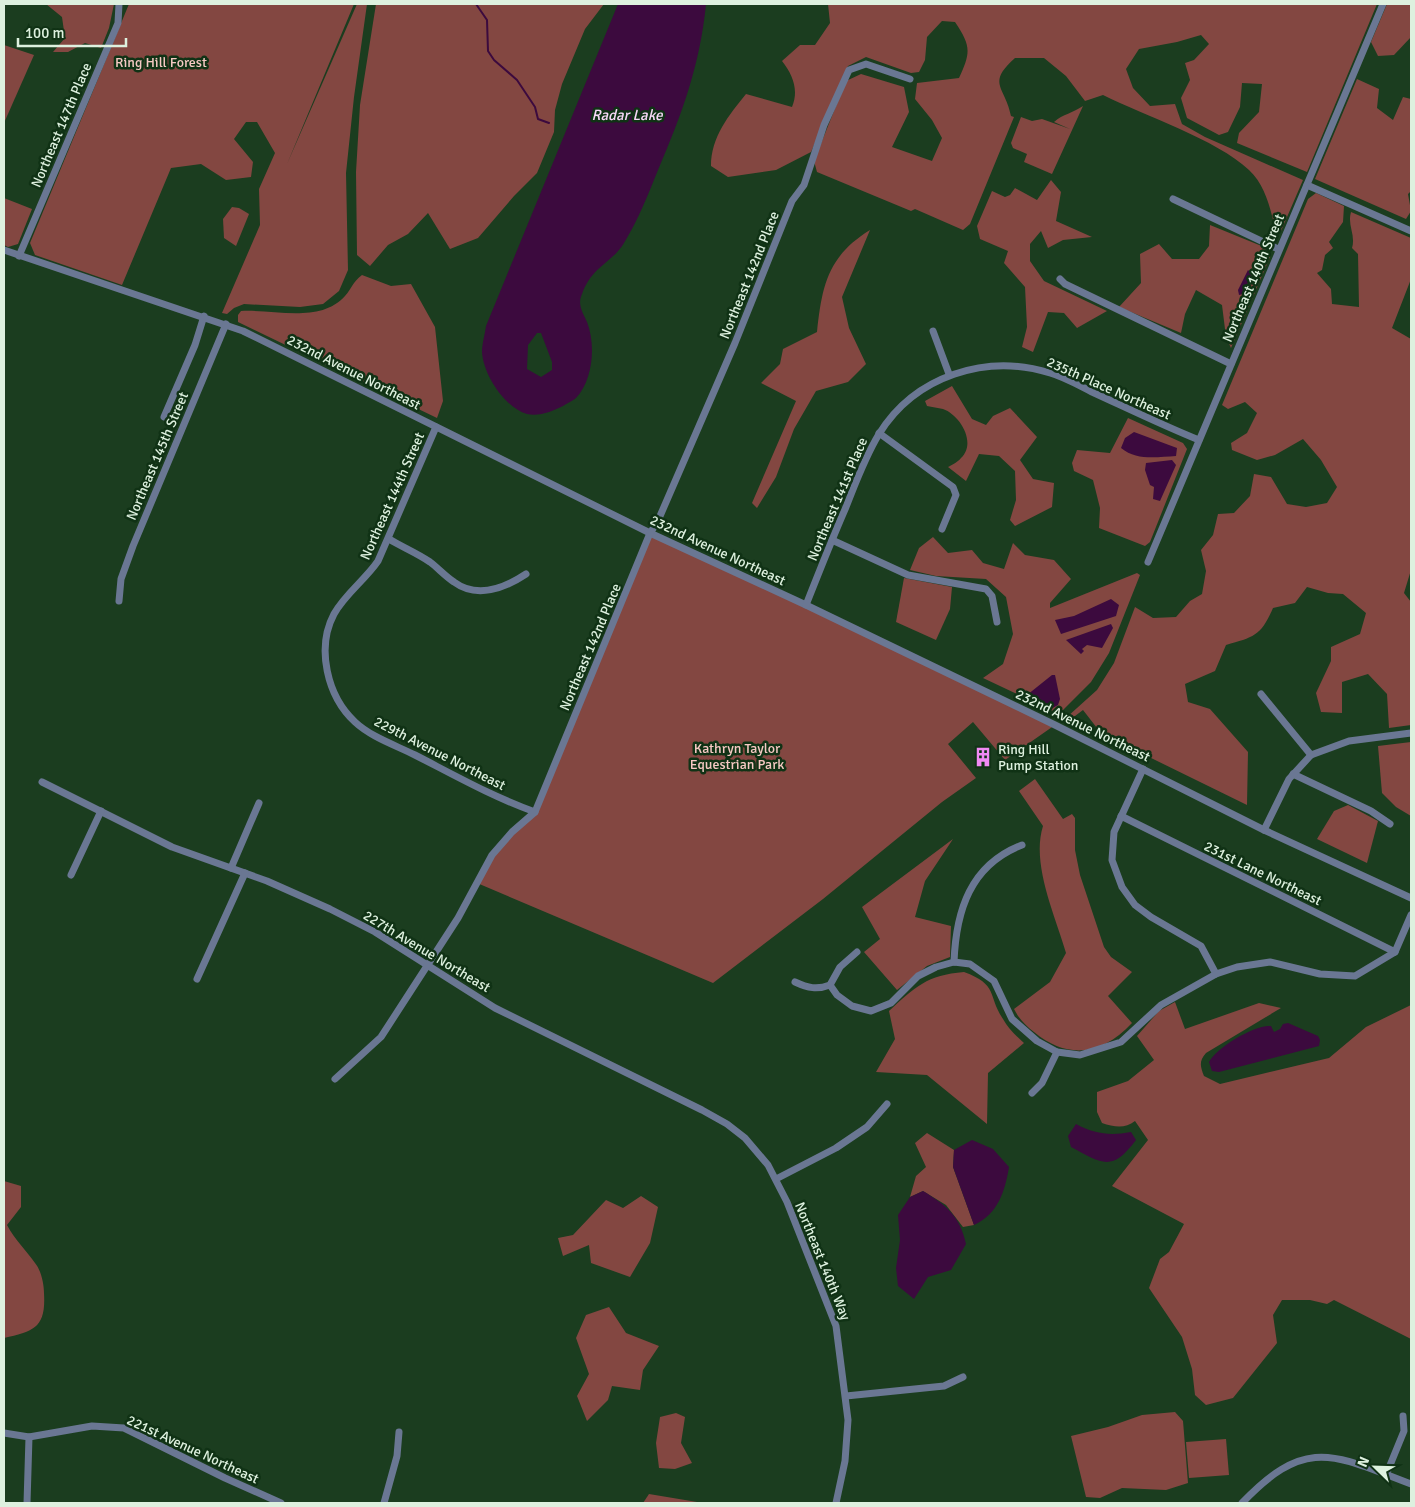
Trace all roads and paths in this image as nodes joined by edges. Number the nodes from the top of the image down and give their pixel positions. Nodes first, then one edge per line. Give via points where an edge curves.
1 (119, 4) edge
2 (1383, 4) edge
3 (910, 80) dead end
4 (1307, 185) junction
5 (1173, 199) dead end
6 (1411, 231) edge
7 (1278, 249) junction
8 (4, 250) edge
9 (19, 256) junction
10 (1060, 279) dead end
11 (204, 316) junction
12 (226, 324) junction
13 (933, 331) dead end
14 (1230, 364) junction
15 (949, 374) junction
16 (164, 417) dead end
17 (436, 427) junction
18 (879, 434) junction
19 (1199, 440) junction
20 (942, 529) dead end
21 (650, 533) junction
22 (389, 539) junction
23 (832, 540) junction
24 (1148, 562) dead end
25 (526, 574) dead end
26 (119, 601) dead end
27 (806, 605) junction
28 (997, 622) dead end
29 (1261, 694) dead end
30 (342, 706) joint
31 (1411, 733) edge
32 (1311, 755) junction
33 (1144, 769) junction
34 (1293, 774) junction
35 (42, 782) dead end
36 (259, 803) dead end
37 (101, 811) junction
38 (534, 812) junction
39 (1121, 816) junction
40 (1390, 824) dead end
41 (1264, 830) junction
42 (1022, 845) dead end
43 (231, 868) junction
44 (245, 873) junction
45 (70, 874) dead end
46 (1411, 898) edge
47 (1411, 915) edge
48 (857, 952) dead end
49 (1395, 952) junction
50 (954, 962) junction
51 (429, 965) junction
52 (1216, 974) junction
53 (197, 979) dead end
54 (795, 982) dead end
55 (830, 985) junction
56 (1057, 1052) junction
57 (335, 1079) dead end
58 (1032, 1093) dead end
59 (887, 1104) dead end
60 (776, 1179) junction
61 (963, 1378) dead end
62 (846, 1396) junction
63 (1403, 1416) dead end
64 (399, 1432) dead end
65 (4, 1433) edge
66 (29, 1438) junction
67 (1386, 1475) junction
68 (1411, 1484) edge
69 (27, 1503) edge
70 (281, 1503) edge
71 (384, 1503) edge
72 (836, 1503) edge
73 (1242, 1503) edge

1 - 9 street, Northeast 147th Place via 118,23
2 - 4 street, Northeast 140th Street
3 - 21 street, Northeast 142nd Place via 866,64 849,70 824,125 804,185 792,202 731,352
4 - 6 street
4 - 7 street, Northeast 140th Street
5 - 7 street
7 - 14 street, Northeast 140th Street
8 - 9 street, 232nd Avenue Northeast
9 - 11 street, 232nd Avenue Northeast
10 - 14 street via 1112,308
11 - 12 street, 232nd Avenue Northeast
11 - 16 street
12 - 17 street, 232nd Avenue Northeast
12 - 26 street, Northeast 145th Street via 133,546 121,579
13 - 15 street
14 - 19 street, Northeast 140th Street
15 - 18 street, Northeast 141st Place via 920,391 892,416
15 - 19 street, 235th Place Northeast via 994,365 1028,367 1052,374
17 - 21 street, 232nd Avenue Northeast
17 - 22 street, Northeast 144th Street
18 - 20 street via 953,488 956,495
18 - 23 street, Northeast 141st Place
19 - 24 street, Northeast 140th Street
21 - 27 street, 232nd Avenue Northeast
21 - 38 street, Northeast 142nd Place
22 - 25 street via 429,561 455,583 472,590 508,586
22 - 30 street, Northeast 144th Street via 368,576 334,614 327,638 326,665 332,688
23 - 27 street, Northeast 141st Place
23 - 28 street via 908,575 986,589 992,596
27 - 33 street, 232nd Avenue Northeast
29 - 32 street
30 - 38 street, 229th Avenue Northeast via 356,723 374,735
31 - 32 street via 1349,741
32 - 34 street
33 - 39 street
33 - 41 street, 232nd Avenue Northeast
34 - 40 street
34 - 41 street
35 - 37 street, 227th Avenue Northeast
36 - 43 street
37 - 43 street, 227th Avenue Northeast via 172,847
37 - 45 street
38 - 51 street, Northeast 142nd Place via 492,855
39 - 49 street, 231st Lane Northeast
39 - 52 street via 1114,832 1112,860 1122,886 1135,905 1201,946
41 - 46 street, 232nd Avenue Northeast
42 - 50 street via 1006,851 984,868 964,900 955,932
43 - 44 street, 227th Avenue Northeast
44 - 51 street, 227th Avenue Northeast via 330,909
44 - 53 street
47 - 49 street
48 - 55 street via 840,968
49 - 52 street via 1355,976 1320,974 1270,962
50 - 55 street via 918,976 891,1003 871,1011 852,1006
50 - 56 street via 970,964 994,981 1012,1018 1037,1041
51 - 57 street, Northeast 142nd Place via 381,1037
51 - 60 street, 227th Avenue Northeast via 496,1008 727,1124 761,1154
52 - 56 street via 1161,1005 1121,1042 1080,1055
54 - 55 street via 820,989
56 - 58 street via 1042,1083
59 - 60 street via 867,1127 836,1148
60 - 62 street, Northeast 140th Way via 836,1326
61 - 62 street via 944,1386
62 - 72 street, Northeast 140th Way via 848,1440
63 - 67 street via 1404,1432
64 - 71 street via 397,1456
65 - 66 street, 221st Avenue Northeast
66 - 69 street
66 - 70 street, 221st Avenue Northeast via 92,1426 124,1428
67 - 68 street
67 - 73 street via 1342,1458 1321,1457 1286,1466

